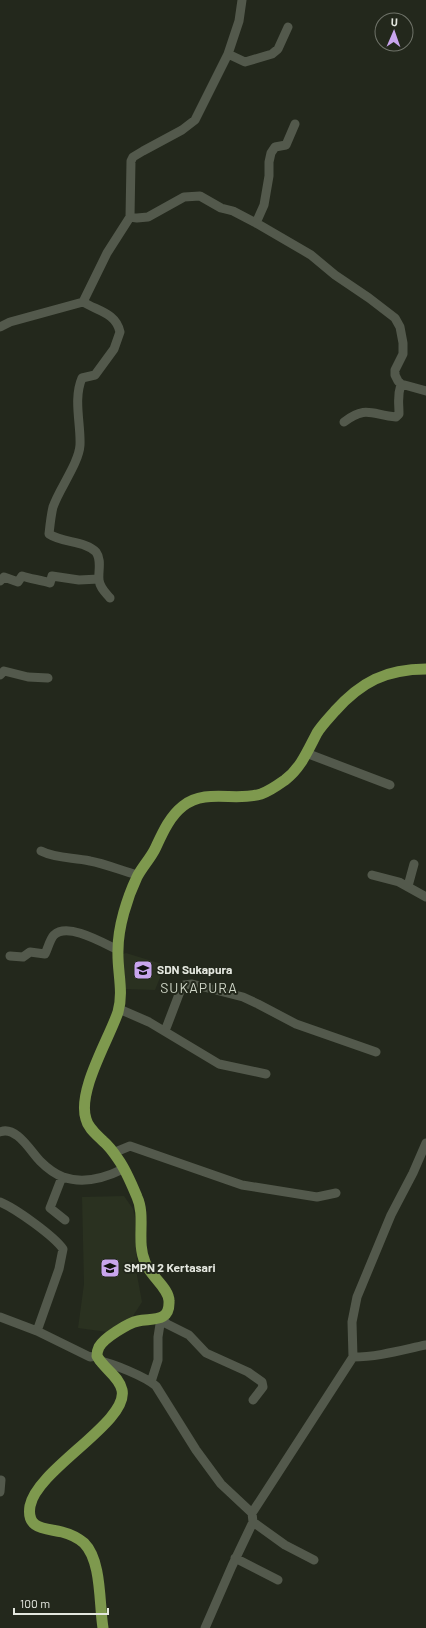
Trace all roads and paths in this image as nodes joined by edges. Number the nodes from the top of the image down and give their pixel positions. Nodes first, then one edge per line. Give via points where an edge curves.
1 (242, 0) edge
2 (288, 27) dead end
3 (228, 54) junction
4 (295, 124) dead end
5 (130, 217) junction
6 (256, 223) junction
7 (83, 302) junction
8 (0, 327) edge
9 (401, 384) junction
10 (426, 391) edge
11 (344, 422) dead end
12 (99, 579) junction
13 (0, 580) edge
14 (110, 598) dead end
15 (426, 669) edge
16 (0, 675) edge
17 (48, 678) dead end
18 (306, 753) junction
19 (390, 785) dead end
20 (41, 851) dead end
21 (414, 864) dead end
22 (138, 875) junction
23 (372, 875) dead end
24 (408, 886) junction
25 (426, 897) edge
26 (118, 950) junction
27 (10, 956) dead end
28 (119, 1010) junction
29 (165, 1031) junction
30 (376, 1052) dead end
31 (266, 1074) dead end
32 (0, 1132) edge
33 (426, 1144) edge
34 (113, 1153) junction
35 (123, 1168) junction
36 (62, 1177) junction
37 (336, 1193) dead end
38 (0, 1202) edge
39 (65, 1220) dead end
40 (0, 1317) edge
41 (161, 1318) junction
42 (37, 1331) junction
43 (426, 1345) edge
44 (353, 1357) junction
45 (98, 1359) junction
46 (151, 1382) junction
47 (252, 1400) dead end
48 (1, 1480) edge
49 (0, 1492) edge
50 (252, 1518) junction
51 (235, 1558) junction
52 (314, 1560) dead end
53 (278, 1580) dead end
54 (103, 1628) edge
55 (205, 1628) edge

1 - 3 street via 239,21
2 - 3 street via 278,49 272,54 245,62
3 - 5 street via 195,120 133,157
4 - 6 street via 286,145 275,147 271,153 264,205
5 - 6 street via 148,217 191,195 200,196
5 - 7 street via 107,253
6 - 9 street via 311,255 395,318 404,343 403,354 395,370
7 - 8 street
7 - 12 street via 115,320 120,332 114,349 95,375 82,378 78,402 79,450 53,507 49,534 56,539 90,548 95,552 100,567
9 - 10 street
9 - 11 street via 397,399 399,414 396,417 363,412
12 - 13 street via 79,580 52,576 50,583 22,576 18,582 4,577
12 - 14 street via 104,592
15 - 18 main road via 387,674 360,687 318,731
16 - 17 street via 4,671 28,678
18 - 19 street
18 - 22 main road via 296,770 270,791 246,797 211,796 200,798 182,807 161,833 154,850
20 - 22 street via 58,857 92,861
21 - 24 street
22 - 26 main road via 130,893
23 - 24 street
24 - 25 street
26 - 27 street via 77,932 66,930 59,931 53,936 45,954 30,952 23,956
26 - 28 main road via 121,987
28 - 29 street
28 - 34 main road via 90,1081 83,1110 86,1122
29 - 30 street via 181,989 184,984 192,984 242,997 296,1024
29 - 31 street via 219,1064
32 - 36 street via 4,1130 16,1134 40,1161
33 - 44 street via 389,1220 357,1297 352,1322
34 - 35 main road
34 - 37 street via 130,1146 242,1185 317,1197
35 - 36 street via 95,1179
35 - 41 main road via 138,1198 144,1260 168,1295 169,1308
36 - 39 street via 50,1208
38 - 42 street via 56,1239 63,1249
40 - 42 street
41 - 45 main road via 138,1321 127,1326 103,1342 99,1348
41 - 46 street via 158,1360
41 - 47 street via 167,1324 189,1335 206,1352 248,1372 262,1382 263,1387
42 - 45 street
43 - 44 street via 398,1352
44 - 50 street
45 - 46 street
45 - 54 main road via 121,1385 121,1403 39,1488 30,1506 30,1514 36,1525 72,1536 91,1552 98,1582
46 - 50 street via 221,1484
48 - 49 street
50 - 51 street
50 - 52 street via 285,1545
51 - 53 street
51 - 55 street

